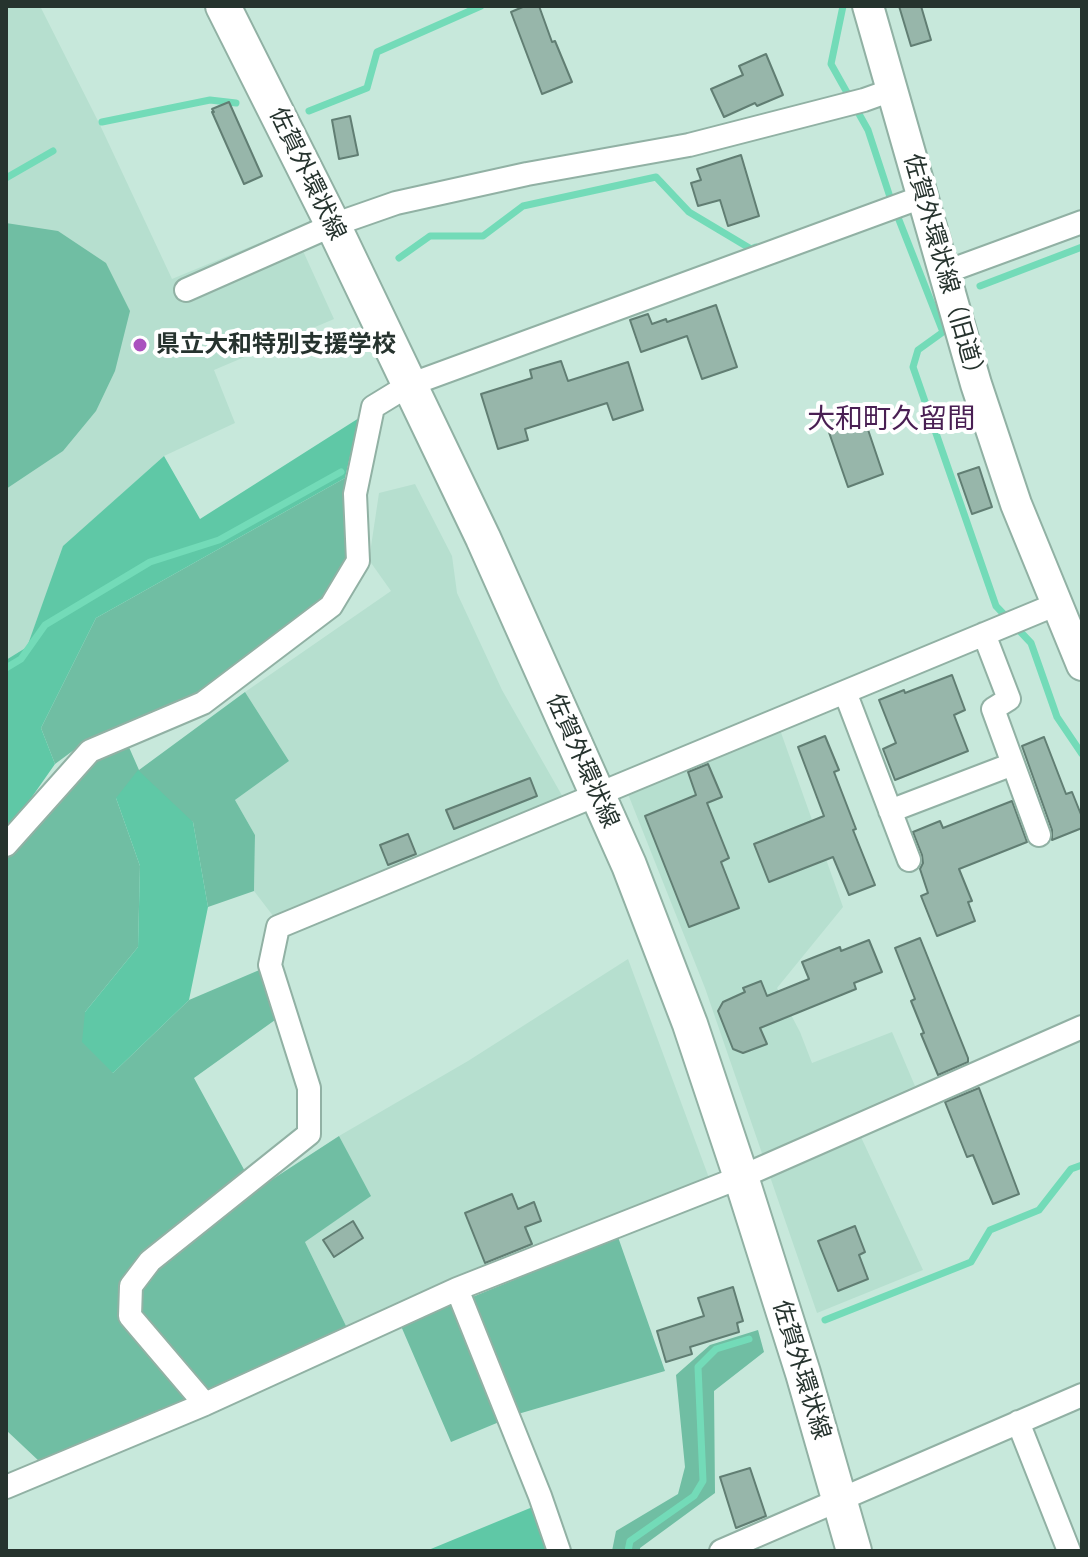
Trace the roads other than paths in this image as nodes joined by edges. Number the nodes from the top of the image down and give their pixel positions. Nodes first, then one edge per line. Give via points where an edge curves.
1 (223, 6) edge
2 (868, 6) edge
3 (866, 98) junction
4 (904, 204) junction
5 (1082, 222) edge
6 (333, 225) junction
7 (943, 273) junction
8 (186, 290) dead end
9 (409, 385) junction
10 (1043, 610) junction
11 (990, 632) junction
12 (1082, 665) edge
13 (845, 692) junction
14 (1013, 764) junction
15 (598, 795) junction
16 (890, 811) junction
17 (1039, 835) dead end
18 (6, 845) edge
19 (909, 860) dead end
20 (1082, 1027) edge
21 (741, 1177) junction
22 (457, 1289) junction
23 (1082, 1395) edge
24 (205, 1404) junction
25 (1018, 1422) junction
26 (6, 1487) edge
27 (840, 1500) junction
28 (559, 1551) edge
29 (721, 1551) edge
30 (854, 1551) edge
31 (1069, 1551) edge

1 - 6 main road, 佐賀外環状線
2 - 3 street, 佐賀外環状線（旧道）
3 - 4 street, 佐賀外環状線（旧道）
3 - 6 street via 689,145 396,203
4 - 7 street, 佐賀外環状線（旧道）
4 - 9 street
5 - 7 street
6 - 8 street
6 - 9 main road, 佐賀外環状線
7 - 10 street, 佐賀外環状線（旧道）
9 - 15 main road, 佐賀外環状線
9 - 18 street via 373,407 355,494 358,561 331,606 203,703 90,751
10 - 11 street
10 - 12 street, 佐賀外環状線（旧道）
11 - 13 street
11 - 14 street via 1009,699 993,709
13 - 15 street
13 - 16 street
14 - 16 street
14 - 17 street
15 - 21 main road, 佐賀外環状線 via 690,1024
15 - 24 street via 278,927 270,965 309,1088 309,1134 150,1261 131,1286 130,1316
16 - 19 street
20 - 21 street
21 - 22 street
21 - 27 main road, 佐賀外環状線
22 - 24 street
22 - 28 street
23 - 25 street
24 - 26 street
25 - 27 street
25 - 31 street
27 - 29 street
27 - 30 main road, 佐賀外環状線

